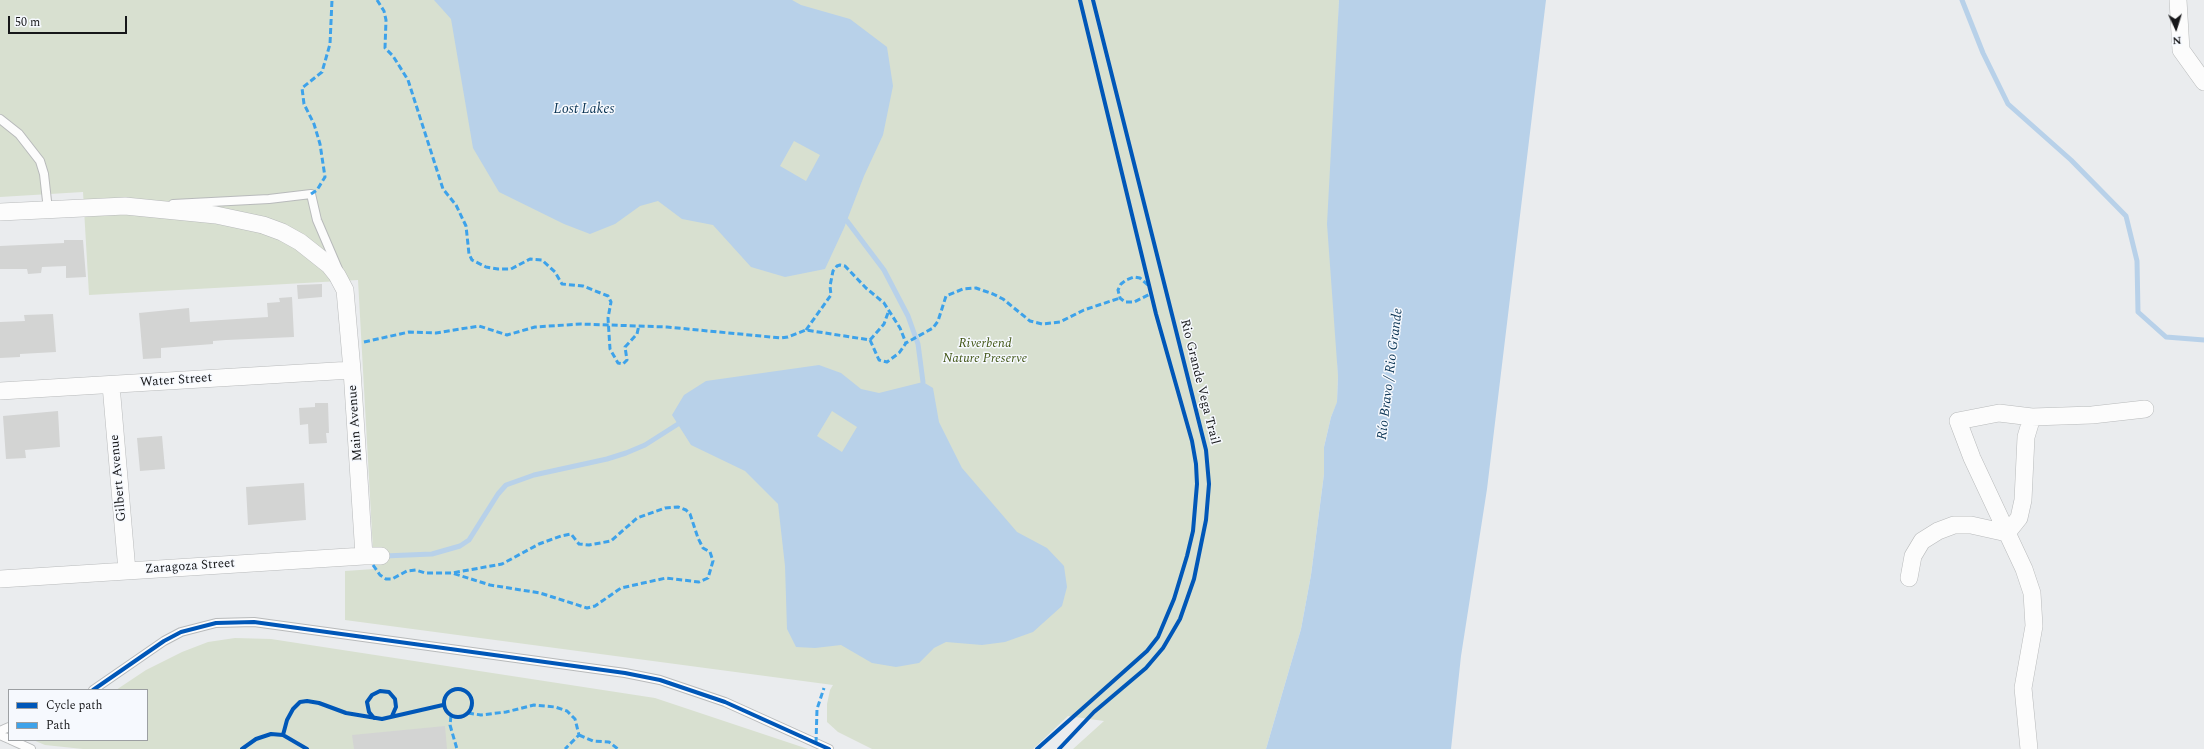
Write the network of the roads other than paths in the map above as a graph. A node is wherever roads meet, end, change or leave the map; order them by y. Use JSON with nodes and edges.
{"nodes":[{"id":1,"x":2178,"y":0,"type":"edge"},
{"id":2,"x":2204,"y":82,"type":"edge"},
{"id":3,"x":0,"y":119,"type":"edge"},
{"id":4,"x":125,"y":206,"type":"junction"},
{"id":5,"x":48,"y":210,"type":"junction"},
{"id":6,"x":0,"y":212,"type":"edge"},
{"id":7,"x":344,"y":290,"type":"junction"},
{"id":8,"x":352,"y":370,"type":"junction"},
{"id":9,"x":111,"y":385,"type":"junction"},
{"id":10,"x":0,"y":391,"type":"edge"},
{"id":11,"x":2145,"y":408,"type":"dead end"},
{"id":12,"x":2032,"y":417,"type":"junction"},
{"id":13,"x":2007,"y":533,"type":"junction"},
{"id":14,"x":364,"y":556,"type":"junction"},
{"id":15,"x":381,"y":556,"type":"dead end"},
{"id":16,"x":127,"y":571,"type":"junction"},
{"id":17,"x":0,"y":578,"type":"edge"},
{"id":18,"x":1909,"y":578,"type":"dead end"},
{"id":19,"x":94,"y":689,"type":"edge"},
{"id":20,"x":12,"y":741,"type":"edge"},
{"id":21,"x":31,"y":749,"type":"edge"},
{"id":22,"x":829,"y":749,"type":"edge"},
{"id":23,"x":2029,"y":749,"type":"edge"}],
"edges":[{"from":1,"to":2,"type":"street"},
{"from":3,"to":5,"type":"lane"},
{"from":4,"to":5,"type":"street"},
{"from":4,"to":7,"type":"street"},
{"from":4,"to":7,"type":"lane"},
{"from":5,"to":6,"type":"street"},
{"from":7,"to":8,"type":"street","name":"Main Avenue"},
{"from":8,"to":9,"type":"street","name":"Water Street"},
{"from":8,"to":14,"type":"street","name":"Main Avenue"},
{"from":9,"to":10,"type":"street","name":"Water Street"},
{"from":9,"to":16,"type":"street","name":"Gilbert Avenue"},
{"from":11,"to":12,"type":"street"},
{"from":12,"to":13,"type":"street"},
{"from":12,"to":13,"type":"street"},
{"from":13,"to":18,"type":"street"},
{"from":13,"to":23,"type":"street"},
{"from":14,"to":15,"type":"street","name":"Zaragoza Street"},
{"from":14,"to":16,"type":"street","name":"Zaragoza Street"},
{"from":16,"to":17,"type":"street","name":"Zaragoza Street"},
{"from":19,"to":22,"type":"lane"},
{"from":20,"to":21,"type":"lane"}]}
